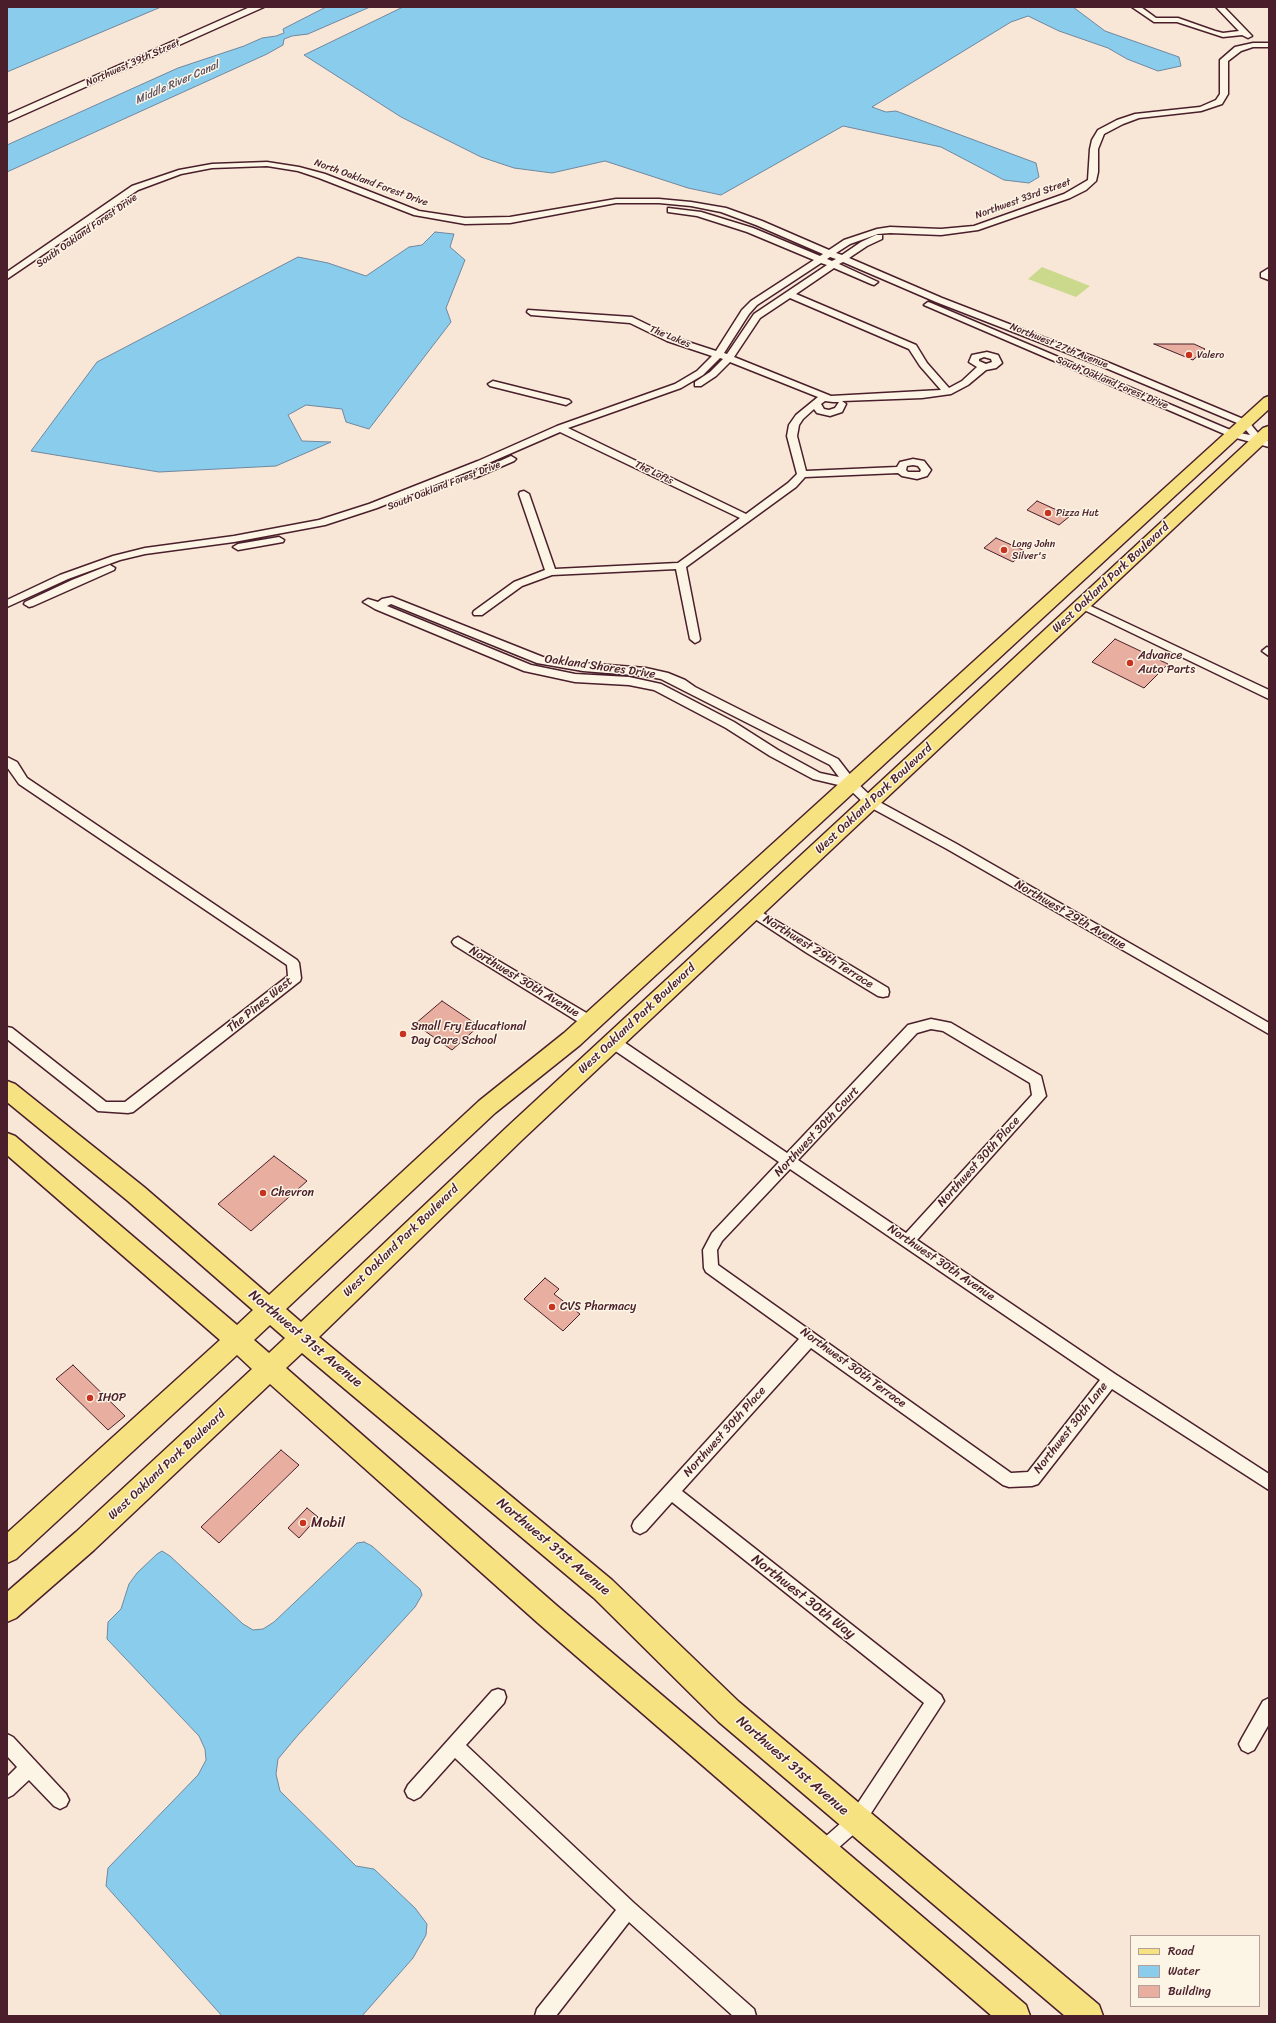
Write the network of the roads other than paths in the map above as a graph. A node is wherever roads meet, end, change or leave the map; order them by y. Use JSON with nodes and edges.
{"nodes":[{"id":1,"x":259,"y":7,"type":"edge"},
{"id":2,"x":1136,"y":7,"type":"edge"},
{"id":3,"x":1220,"y":7,"type":"edge"},
{"id":4,"x":1245,"y":32,"type":"junction"},
{"id":5,"x":1253,"y":45,"type":"junction"},
{"id":6,"x":1269,"y":45,"type":"edge"},
{"id":7,"x":7,"y":119,"type":"edge"},
{"id":8,"x":908,"y":231,"type":"junction"},
{"id":9,"x":829,"y":252,"type":"junction"},
{"id":10,"x":843,"y":259,"type":"junction"},
{"id":11,"x":819,"y":260,"type":"junction"},
{"id":12,"x":833,"y":266,"type":"junction"},
{"id":13,"x":7,"y":276,"type":"edge"},
{"id":14,"x":7,"y":285,"type":"edge"},
{"id":15,"x":788,"y":294,"type":"junction"},
{"id":16,"x":530,"y":312,"type":"dead end"},
{"id":17,"x":719,"y":354,"type":"junction"},
{"id":18,"x":729,"y":358,"type":"junction"},
{"id":19,"x":982,"y":367,"type":"dead end"},
{"id":20,"x":493,"y":384,"type":"dead end"},
{"id":21,"x":804,"y":389,"type":"junction"},
{"id":22,"x":948,"y":392,"type":"junction"},
{"id":23,"x":830,"y":398,"type":"junction"},
{"id":24,"x":855,"y":398,"type":"junction"},
{"id":25,"x":1269,"y":401,"type":"edge"},
{"id":26,"x":566,"y":402,"type":"dead end"},
{"id":27,"x":817,"y":403,"type":"junction"},
{"id":28,"x":841,"y":404,"type":"junction"},
{"id":29,"x":823,"y":412,"type":"junction"},
{"id":30,"x":796,"y":422,"type":"junction"},
{"id":31,"x":1245,"y":423,"type":"junction"},
{"id":32,"x":564,"y":430,"type":"junction"},
{"id":33,"x":1232,"y":434,"type":"junction"},
{"id":34,"x":1266,"y":438,"type":"edge"},
{"id":35,"x":901,"y":470,"type":"dead end"},
{"id":36,"x":802,"y":474,"type":"junction"},
{"id":37,"x":524,"y":494,"type":"dead end"},
{"id":38,"x":747,"y":518,"type":"junction"},
{"id":39,"x":312,"y":528,"type":"junction"},
{"id":40,"x":681,"y":566,"type":"junction"},
{"id":41,"x":551,"y":572,"type":"junction"},
{"id":42,"x":1073,"y":581,"type":"junction"},
{"id":43,"x":1055,"y":598,"type":"junction"},
{"id":44,"x":368,"y":602,"type":"dead end"},
{"id":45,"x":7,"y":604,"type":"edge"},
{"id":46,"x":1082,"y":605,"type":"junction"},
{"id":47,"x":7,"y":612,"type":"edge"},
{"id":48,"x":478,"y":613,"type":"dead end"},
{"id":49,"x":1055,"y":629,"type":"junction"},
{"id":50,"x":695,"y":639,"type":"dead end"},
{"id":51,"x":616,"y":675,"type":"junction"},
{"id":52,"x":659,"y":675,"type":"junction"},
{"id":53,"x":652,"y":685,"type":"junction"},
{"id":54,"x":1269,"y":695,"type":"edge"},
{"id":55,"x":7,"y":761,"type":"edge"},
{"id":56,"x":851,"y":784,"type":"junction"},
{"id":57,"x":870,"y":802,"type":"junction"},
{"id":58,"x":753,"y":912,"type":"junction"},
{"id":59,"x":458,"y":942,"type":"dead end"},
{"id":60,"x":883,"y":992,"type":"dead end"},
{"id":61,"x":612,"y":1003,"type":"junction"},
{"id":62,"x":590,"y":1022,"type":"junction"},
{"id":63,"x":931,"y":1024,"type":"joint"},
{"id":64,"x":1269,"y":1029,"type":"edge"},
{"id":65,"x":7,"y":1032,"type":"edge"},
{"id":66,"x":613,"y":1042,"type":"junction"},
{"id":67,"x":581,"y":1072,"type":"junction"},
{"id":68,"x":7,"y":1090,"type":"edge"},
{"id":69,"x":7,"y":1142,"type":"edge"},
{"id":70,"x":790,"y":1161,"type":"junction"},
{"id":71,"x":908,"y":1240,"type":"junction"},
{"id":72,"x":710,"y":1250,"type":"joint"},
{"id":73,"x":270,"y":1310,"type":"junction"},
{"id":74,"x":301,"y":1337,"type":"junction"},
{"id":75,"x":810,"y":1338,"type":"junction"},
{"id":76,"x":236,"y":1340,"type":"junction"},
{"id":77,"x":269,"y":1369,"type":"junction"},
{"id":78,"x":1110,"y":1379,"type":"junction"},
{"id":79,"x":1009,"y":1480,"type":"joint"},
{"id":80,"x":1269,"y":1483,"type":"edge"},
{"id":81,"x":671,"y":1492,"type":"junction"},
{"id":82,"x":640,"y":1526,"type":"dead end"},
{"id":83,"x":7,"y":1550,"type":"edge"},
{"id":84,"x":7,"y":1609,"type":"edge"},
{"id":85,"x":498,"y":1697,"type":"dead end"},
{"id":86,"x":1269,"y":1708,"type":"edge"},
{"id":87,"x":7,"y":1743,"type":"edge"},
{"id":88,"x":1248,"y":1744,"type":"dead end"},
{"id":89,"x":454,"y":1746,"type":"junction"},
{"id":90,"x":29,"y":1768,"type":"junction"},
{"id":91,"x":7,"y":1789,"type":"edge"},
{"id":92,"x":414,"y":1790,"type":"dead end"},
{"id":93,"x":60,"y":1800,"type":"dead end"},
{"id":94,"x":856,"y":1821,"type":"junction"},
{"id":95,"x":822,"y":1851,"type":"junction"},
{"id":96,"x":628,"y":1909,"type":"junction"},
{"id":97,"x":544,"y":2016,"type":"edge"},
{"id":98,"x":747,"y":2016,"type":"edge"},
{"id":99,"x":1015,"y":2016,"type":"edge"},
{"id":100,"x":1088,"y":2016,"type":"edge"}],
"edges":[{"from":1,"to":7,"type":"street","name":"Northwest 39th Street"},
{"from":2,"to":4,"type":"street"},
{"from":3,"to":4,"type":"street"},
{"from":4,"to":5,"type":"street"},
{"from":5,"to":6,"type":"street"},
{"from":5,"to":8,"type":"street","name":"Northwest 33rd Street"},
{"from":8,"to":9,"type":"street","name":"Northwest 33rd Street"},
{"from":8,"to":10,"type":"street","name":"Northwest 33rd Street"},
{"from":9,"to":10,"type":"street","name":"North Oakland Forest Drive"},
{"from":9,"to":11,"type":"street","name":"South Oakland Forest Drive"},
{"from":9,"to":13,"type":"street","name":"North Oakland Forest Drive"},
{"from":10,"to":12,"type":"street","name":"South Oakland Forest Drive"},
{"from":10,"to":31,"type":"street","name":"Northwest 27th Avenue"},
{"from":11,"to":12,"type":"street","name":"South Oakland Forest Drive"},
{"from":11,"to":14,"type":"street","name":"South Oakland Forest Drive"},
{"from":11,"to":17,"type":"street","name":"South Oakland Forest Drive"},
{"from":12,"to":15,"type":"street","name":"South Oakland Forest Drive"},
{"from":12,"to":33,"type":"street","name":"South Oakland Forest Drive"},
{"from":15,"to":18,"type":"street","name":"South Oakland Forest Drive"},
{"from":15,"to":22,"type":"street"},
{"from":16,"to":17,"type":"street","name":"The Lakes"},
{"from":17,"to":18,"type":"street","name":"The Lakes"},
{"from":17,"to":32,"type":"street","name":"South Oakland Forest Drive"},
{"from":18,"to":21,"type":"street","name":"The Lakes"},
{"from":18,"to":32,"type":"street","name":"South Oakland Forest Drive"},
{"from":19,"to":22,"type":"street","name":"The Lakes"},
{"from":20,"to":26,"type":"street"},
{"from":21,"to":23,"type":"street","name":"The Lakes"},
{"from":21,"to":27,"type":"street","name":"The Lakes"},
{"from":22,"to":24,"type":"street","name":"The Lakes"},
{"from":23,"to":24,"type":"street","name":"The Lakes"},
{"from":23,"to":27,"type":"street"},
{"from":23,"to":28,"type":"street"},
{"from":24,"to":28,"type":"street","name":"The Lakes"},
{"from":25,"to":31,"type":"main road","name":"West Oakland Park Boulevard"},
{"from":27,"to":29,"type":"street","name":"The Lakes"},
{"from":27,"to":30,"type":"street"},
{"from":28,"to":29,"type":"street","name":"The Lakes"},
{"from":29,"to":30,"type":"street"},
{"from":30,"to":36,"type":"street"},
{"from":31,"to":33,"type":"main road","name":"West Oakland Park Boulevard"},
{"from":31,"to":34,"type":"street","name":"Northwest 27th Avenue"},
{"from":32,"to":38,"type":"street","name":"The Lofts"},
{"from":32,"to":39,"type":"street","name":"South Oakland Forest Drive"},
{"from":33,"to":34,"type":"street","name":"South Oakland Forest Drive"},
{"from":33,"to":42,"type":"main road","name":"West Oakland Park Boulevard"},
{"from":34,"to":46,"type":"main road","name":"West Oakland Park Boulevard"},
{"from":35,"to":36,"type":"street"},
{"from":36,"to":38,"type":"street"},
{"from":37,"to":41,"type":"street"},
{"from":38,"to":40,"type":"street"},
{"from":39,"to":45,"type":"street","name":"South Oakland Forest Drive"},
{"from":39,"to":47,"type":"street","name":"South Oakland Forest Drive"},
{"from":40,"to":41,"type":"street"},
{"from":40,"to":50,"type":"street"},
{"from":41,"to":48,"type":"street"},
{"from":42,"to":43,"type":"main road","name":"West Oakland Park Boulevard"},
{"from":42,"to":46,"type":"main road"},
{"from":43,"to":49,"type":"main road"},
{"from":43,"to":56,"type":"main road","name":"West Oakland Park Boulevard"},
{"from":44,"to":51,"type":"street","name":"Oakland Shores Drive"},
{"from":46,"to":49,"type":"main road","name":"West Oakland Park Boulevard"},
{"from":46,"to":54,"type":"street"},
{"from":49,"to":57,"type":"main road","name":"West Oakland Park Boulevard"},
{"from":51,"to":52,"type":"street","name":"Oakland Shores Drive"},
{"from":51,"to":53,"type":"street","name":"Oakland Shores Drive"},
{"from":52,"to":53,"type":"street"},
{"from":52,"to":56,"type":"street","name":"Oakland Shores Drive"},
{"from":53,"to":56,"type":"street","name":"Oakland Shores Drive"},
{"from":55,"to":65,"type":"street","name":"The Pines West"},
{"from":56,"to":57,"type":"street","name":"Oakland Shores Drive"},
{"from":56,"to":61,"type":"main road","name":"West Oakland Park Boulevard"},
{"from":57,"to":58,"type":"main road","name":"West Oakland Park Boulevard"},
{"from":57,"to":64,"type":"street","name":"Northwest 29th Avenue"},
{"from":58,"to":60,"type":"street","name":"Northwest 29th Terrace"},
{"from":58,"to":66,"type":"main road","name":"West Oakland Park Boulevard"},
{"from":59,"to":62,"type":"street","name":"Northwest 30th Avenue"},
{"from":61,"to":62,"type":"main road","name":"West Oakland Park Boulevard"},
{"from":61,"to":66,"type":"main road"},
{"from":62,"to":67,"type":"main road"},
{"from":62,"to":73,"type":"main road","name":"West Oakland Park Boulevard"},
{"from":63,"to":70,"type":"street","name":"Northwest 30th Court"},
{"from":63,"to":71,"type":"street","name":"Northwest 30th Place"},
{"from":66,"to":67,"type":"main road","name":"West Oakland Park Boulevard"},
{"from":66,"to":70,"type":"street","name":"Northwest 30th Avenue"},
{"from":67,"to":74,"type":"main road","name":"West Oakland Park Boulevard"},
{"from":68,"to":73,"type":"main road","name":"Northwest 31st Avenue"},
{"from":69,"to":76,"type":"main road"},
{"from":70,"to":71,"type":"street","name":"Northwest 30th Avenue"},
{"from":70,"to":72,"type":"street","name":"Northwest 30th Court"},
{"from":71,"to":78,"type":"street","name":"Northwest 30th Avenue"},
{"from":72,"to":75,"type":"street","name":"Northwest 30th Terrace"},
{"from":73,"to":74,"type":"main road","name":"Northwest 31st Avenue"},
{"from":73,"to":76,"type":"main road","name":"West Oakland Park Boulevard"},
{"from":74,"to":77,"type":"main road","name":"West Oakland Park Boulevard"},
{"from":74,"to":94,"type":"main road","name":"Northwest 31st Avenue"},
{"from":75,"to":79,"type":"street","name":"Northwest 30th Terrace"},
{"from":75,"to":81,"type":"street","name":"Northwest 30th Place"},
{"from":76,"to":77,"type":"main road"},
{"from":76,"to":83,"type":"main road","name":"West Oakland Park Boulevard"},
{"from":77,"to":84,"type":"main road","name":"West Oakland Park Boulevard"},
{"from":77,"to":95,"type":"main road"},
{"from":78,"to":79,"type":"street","name":"Northwest 30th Lane"},
{"from":78,"to":80,"type":"street","name":"Northwest 30th Avenue"},
{"from":81,"to":82,"type":"street","name":"Northwest 30th Place"},
{"from":81,"to":94,"type":"street","name":"Northwest 30th Way"},
{"from":85,"to":89,"type":"street"},
{"from":86,"to":88,"type":"street"},
{"from":87,"to":90,"type":"street"},
{"from":89,"to":92,"type":"street"},
{"from":89,"to":96,"type":"street"},
{"from":90,"to":91,"type":"street"},
{"from":90,"to":93,"type":"street"},
{"from":94,"to":95,"type":"street"},
{"from":94,"to":100,"type":"main road","name":"Northwest 31st Avenue"},
{"from":95,"to":99,"type":"main road"},
{"from":96,"to":97,"type":"street"},
{"from":96,"to":98,"type":"street"}]}
